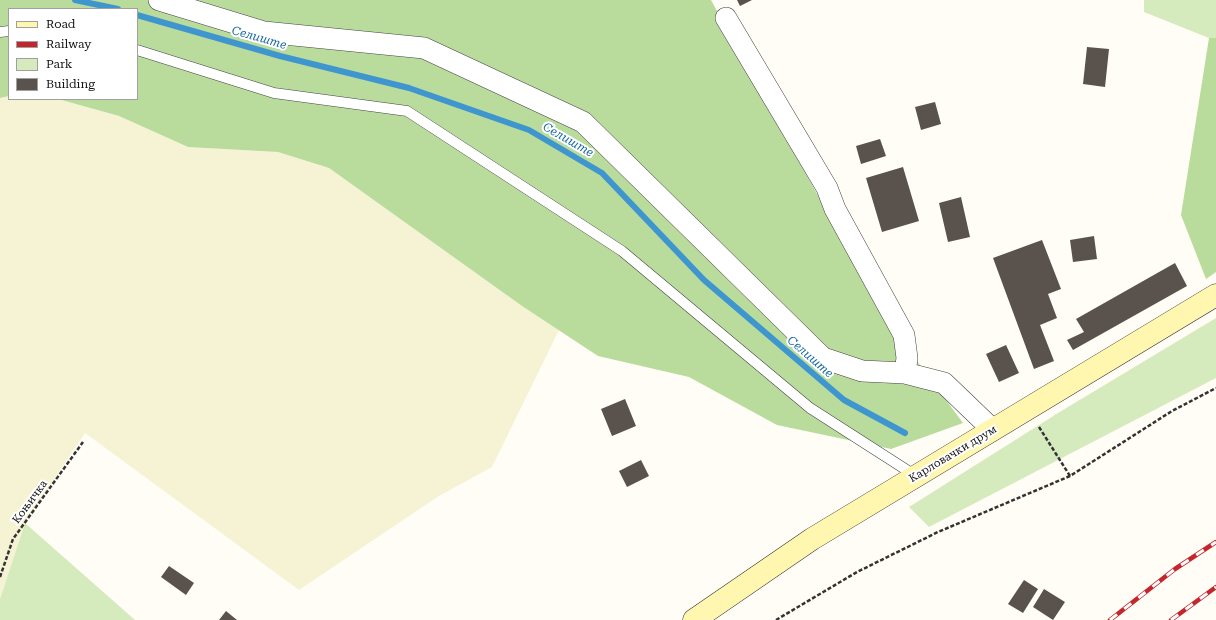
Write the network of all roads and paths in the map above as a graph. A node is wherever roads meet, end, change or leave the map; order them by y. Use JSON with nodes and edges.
{"nodes":[{"id":1,"x":159,"y":0,"type":"edge"},
{"id":2,"x":726,"y":18,"type":"dead end"},
{"id":3,"x":138,"y":50,"type":"edge"},
{"id":4,"x":1216,"y":295,"type":"edge"},
{"id":5,"x":905,"y":373,"type":"junction"},
{"id":6,"x":1216,"y":388,"type":"edge"},
{"id":7,"x":1028,"y":409,"type":"junction"},
{"id":8,"x":993,"y":430,"type":"junction"},
{"id":9,"x":83,"y":442,"type":"dead end"},
{"id":10,"x":916,"y":476,"type":"junction"},
{"id":11,"x":1070,"y":476,"type":"junction"},
{"id":12,"x":0,"y":577,"type":"edge"},
{"id":13,"x":694,"y":620,"type":"edge"},
{"id":14,"x":776,"y":620,"type":"edge"}],
"edges":[{"from":1,"to":5,"type":"street"},
{"from":2,"to":5,"type":"street"},
{"from":3,"to":10,"type":"lane"},
{"from":4,"to":7,"type":"main road","name":"Карловачки друм"},
{"from":5,"to":8,"type":"street"},
{"from":6,"to":11,"type":"path"},
{"from":7,"to":8,"type":"main road","name":"Карловачки друм"},
{"from":7,"to":11,"type":"path"},
{"from":8,"to":10,"type":"main road","name":"Карловачки друм"},
{"from":9,"to":12,"type":"path","name":"Коњичка"},
{"from":10,"to":13,"type":"main road","name":"Карловачки друм"},
{"from":11,"to":14,"type":"path"}]}
